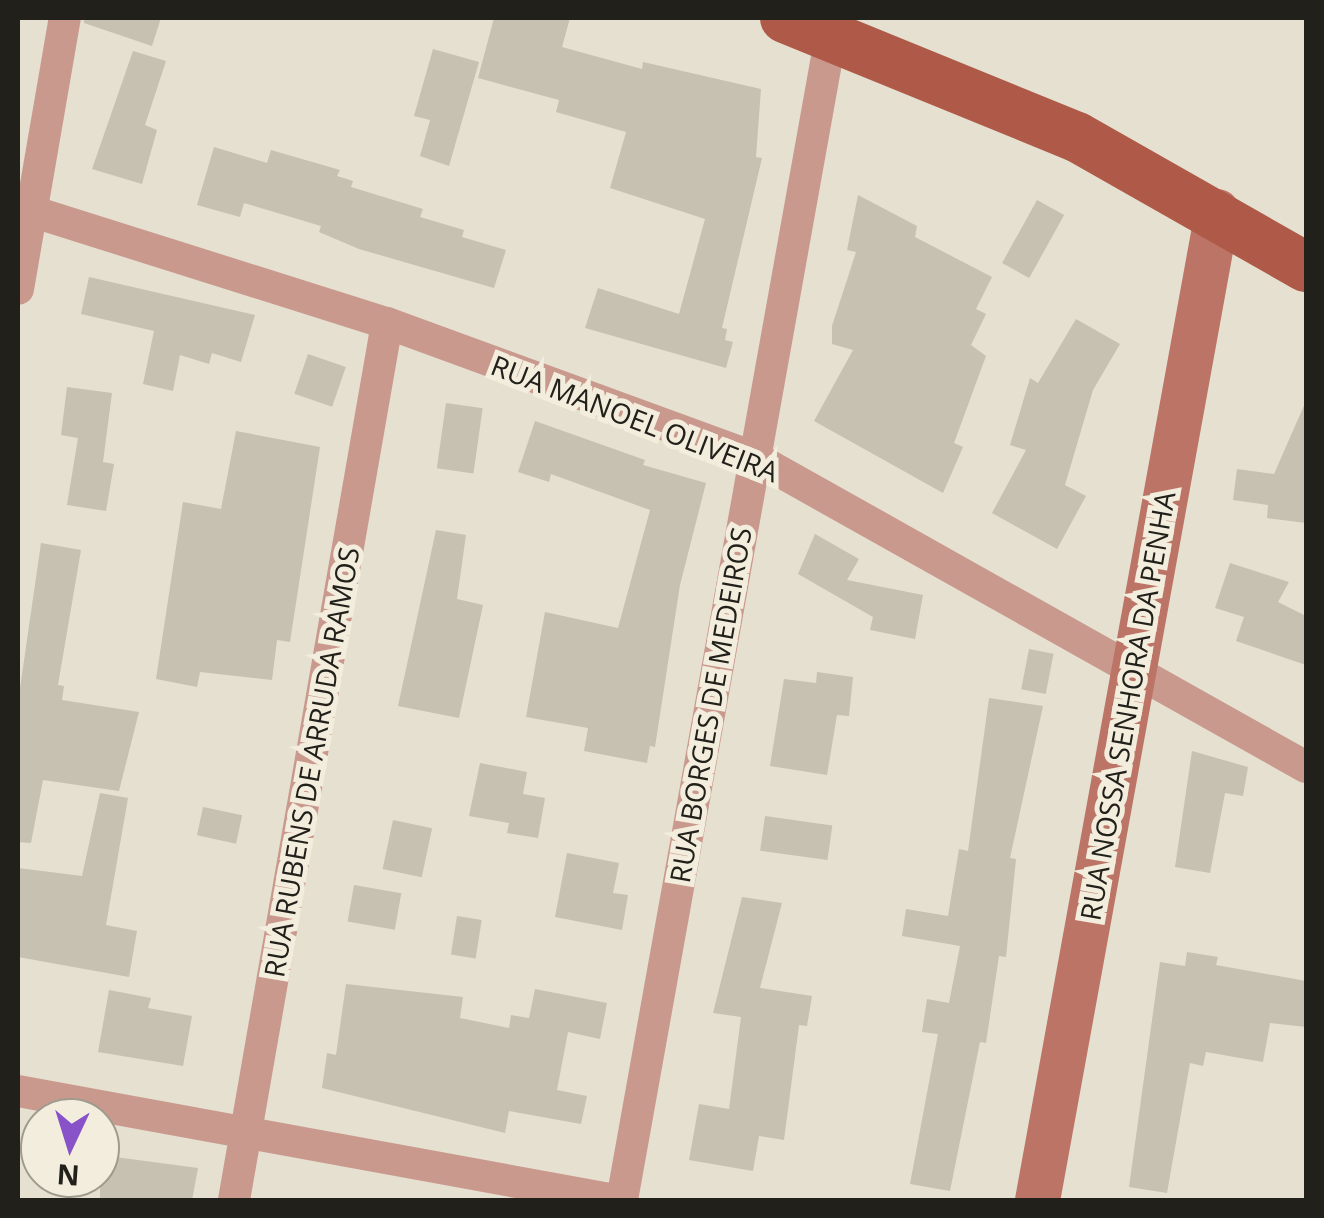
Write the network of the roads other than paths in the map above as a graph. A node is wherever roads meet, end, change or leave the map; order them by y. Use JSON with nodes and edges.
{"nodes":[{"id":1,"x":66,"y":18,"type":"edge"},
{"id":2,"x":816,"y":22,"type":"edge"},
{"id":3,"x":31,"y":211,"type":"junction"},
{"id":4,"x":1216,"y":211,"type":"junction"},
{"id":5,"x":1306,"y":266,"type":"edge"},
{"id":6,"x":18,"y":289,"type":"edge"},
{"id":7,"x":387,"y":323,"type":"junction"},
{"id":8,"x":754,"y":457,"type":"junction"},
{"id":9,"x":1133,"y":674,"type":"junction"},
{"id":10,"x":1306,"y":767,"type":"edge"},
{"id":11,"x":18,"y":1091,"type":"edge"},
{"id":12,"x":246,"y":1133,"type":"junction"},
{"id":13,"x":234,"y":1200,"type":"edge"},
{"id":14,"x":618,"y":1200,"type":"edge"},
{"id":15,"x":1037,"y":1200,"type":"edge"}],
"edges":[{"from":1,"to":3,"type":"street"},
{"from":2,"to":4,"type":"main road"},
{"from":2,"to":8,"type":"street","name":"RUA BORGES DE MEDEIROS"},
{"from":3,"to":6,"type":"street"},
{"from":3,"to":7,"type":"street","name":"RUA MANOEL OLIVEIRA"},
{"from":4,"to":5,"type":"main road"},
{"from":4,"to":9,"type":"street","name":"RUA NOSSA SENHORA DA PENHA"},
{"from":7,"to":8,"type":"street","name":"RUA MANOEL OLIVEIRA"},
{"from":7,"to":12,"type":"street","name":"RUA RUBENS DE ARRUDA RAMOS"},
{"from":8,"to":9,"type":"street","name":"RUA MANOEL OLIVEIRA"},
{"from":8,"to":14,"type":"street","name":"RUA BORGES DE MEDEIROS"},
{"from":9,"to":10,"type":"street","name":"RUA MANOEL OLIVEIRA"},
{"from":9,"to":15,"type":"street","name":"RUA NOSSA SENHORA DA PENHA"},
{"from":11,"to":12,"type":"street"},
{"from":12,"to":13,"type":"street","name":"RUA RUBENS DE ARRUDA RAMOS"},
{"from":12,"to":14,"type":"street"}]}
